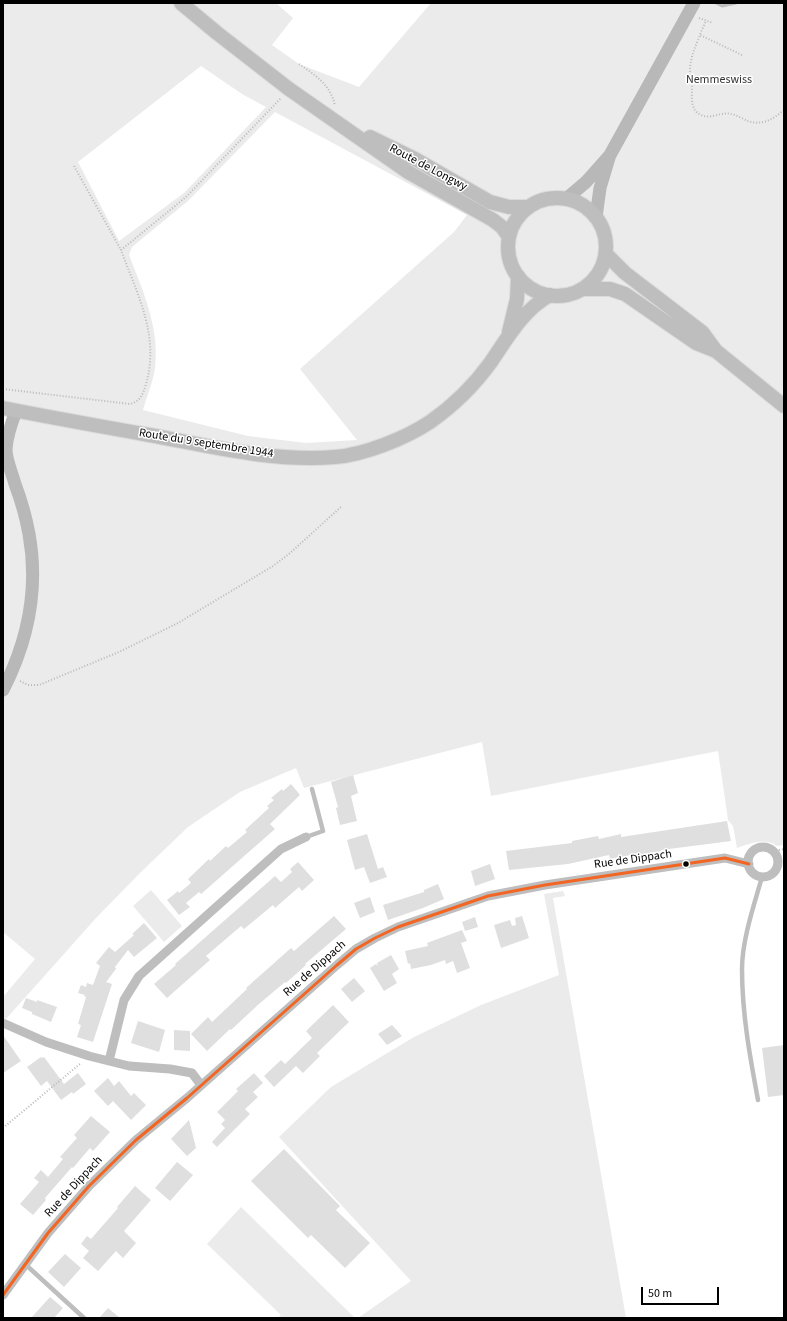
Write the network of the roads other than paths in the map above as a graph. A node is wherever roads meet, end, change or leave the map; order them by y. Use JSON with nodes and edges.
{"nodes":[{"id":1,"x":181,"y":3,"type":"edge"},
{"id":2,"x":691,"y":8,"type":"edge"},
{"id":3,"x":330,"y":118,"type":"junction"},
{"id":4,"x":610,"y":155,"type":"junction"},
{"id":5,"x":566,"y":198,"type":"junction"},
{"id":6,"x":528,"y":207,"type":"junction"},
{"id":7,"x":596,"y":217,"type":"junction"},
{"id":8,"x":509,"y":237,"type":"junction"},
{"id":9,"x":606,"y":254,"type":"junction"},
{"id":10,"x":518,"y":276,"type":"junction"},
{"id":11,"x":583,"y":289,"type":"junction"},
{"id":12,"x":550,"y":295,"type":"junction"},
{"id":13,"x":509,"y":334,"type":"junction"},
{"id":14,"x":716,"y":351,"type":"junction"},
{"id":15,"x":784,"y":406,"type":"edge"},
{"id":16,"x":9,"y":410,"type":"edge"},
{"id":17,"x":3,"y":466,"type":"edge"},
{"id":18,"x":22,"y":503,"type":"junction"},
{"id":19,"x":3,"y":690,"type":"edge"},
{"id":20,"x":312,"y":789,"type":"dead end"},
{"id":21,"x":306,"y":838,"type":"joint"},
{"id":22,"x":749,"y":864,"type":"junction"},
{"id":23,"x":762,"y":877,"type":"junction"},
{"id":24,"x":3,"y":1023,"type":"edge"},
{"id":25,"x":109,"y":1061,"type":"junction"},
{"id":26,"x":201,"y":1085,"type":"junction"},
{"id":27,"x":758,"y":1100,"type":"dead end"},
{"id":28,"x":25,"y":1264,"type":"junction"},
{"id":29,"x":3,"y":1295,"type":"edge"},
{"id":30,"x":84,"y":1318,"type":"edge"}],
"edges":[{"from":1,"to":3,"type":"main road","name":"Route de Longwy"},
{"from":2,"to":4,"type":"street"},
{"from":3,"to":6,"type":"main road","name":"Route de Longwy"},
{"from":3,"to":8,"type":"main road","name":"Route de Longwy"},
{"from":4,"to":5,"type":"street"},
{"from":4,"to":7,"type":"street"},
{"from":5,"to":6,"type":"main road"},
{"from":5,"to":7,"type":"main road"},
{"from":6,"to":8,"type":"main road"},
{"from":7,"to":9,"type":"main road"},
{"from":8,"to":10,"type":"main road"},
{"from":9,"to":11,"type":"main road"},
{"from":9,"to":14,"type":"main road"},
{"from":10,"to":12,"type":"main road"},
{"from":10,"to":13,"type":"main road"},
{"from":11,"to":12,"type":"main road"},
{"from":11,"to":14,"type":"main road"},
{"from":12,"to":13,"type":"main road"},
{"from":13,"to":16,"type":"main road","name":"Route du 9 septembre 1944"},
{"from":14,"to":15,"type":"main road"},
{"from":16,"to":18,"type":"street"},
{"from":17,"to":18,"type":"street"},
{"from":18,"to":19,"type":"street"},
{"from":20,"to":21,"type":"lane"},
{"from":21,"to":25,"type":"street"},
{"from":22,"to":23,"type":"street"},
{"from":22,"to":23,"type":"street"},
{"from":22,"to":26,"type":"street","name":"Rue de Dippach"},
{"from":23,"to":27,"type":"lane"},
{"from":24,"to":25,"type":"street"},
{"from":25,"to":26,"type":"street"},
{"from":26,"to":28,"type":"street","name":"Rue de Dippach"},
{"from":28,"to":29,"type":"street","name":"Rue de Dippach"},
{"from":28,"to":30,"type":"lane"}]}
